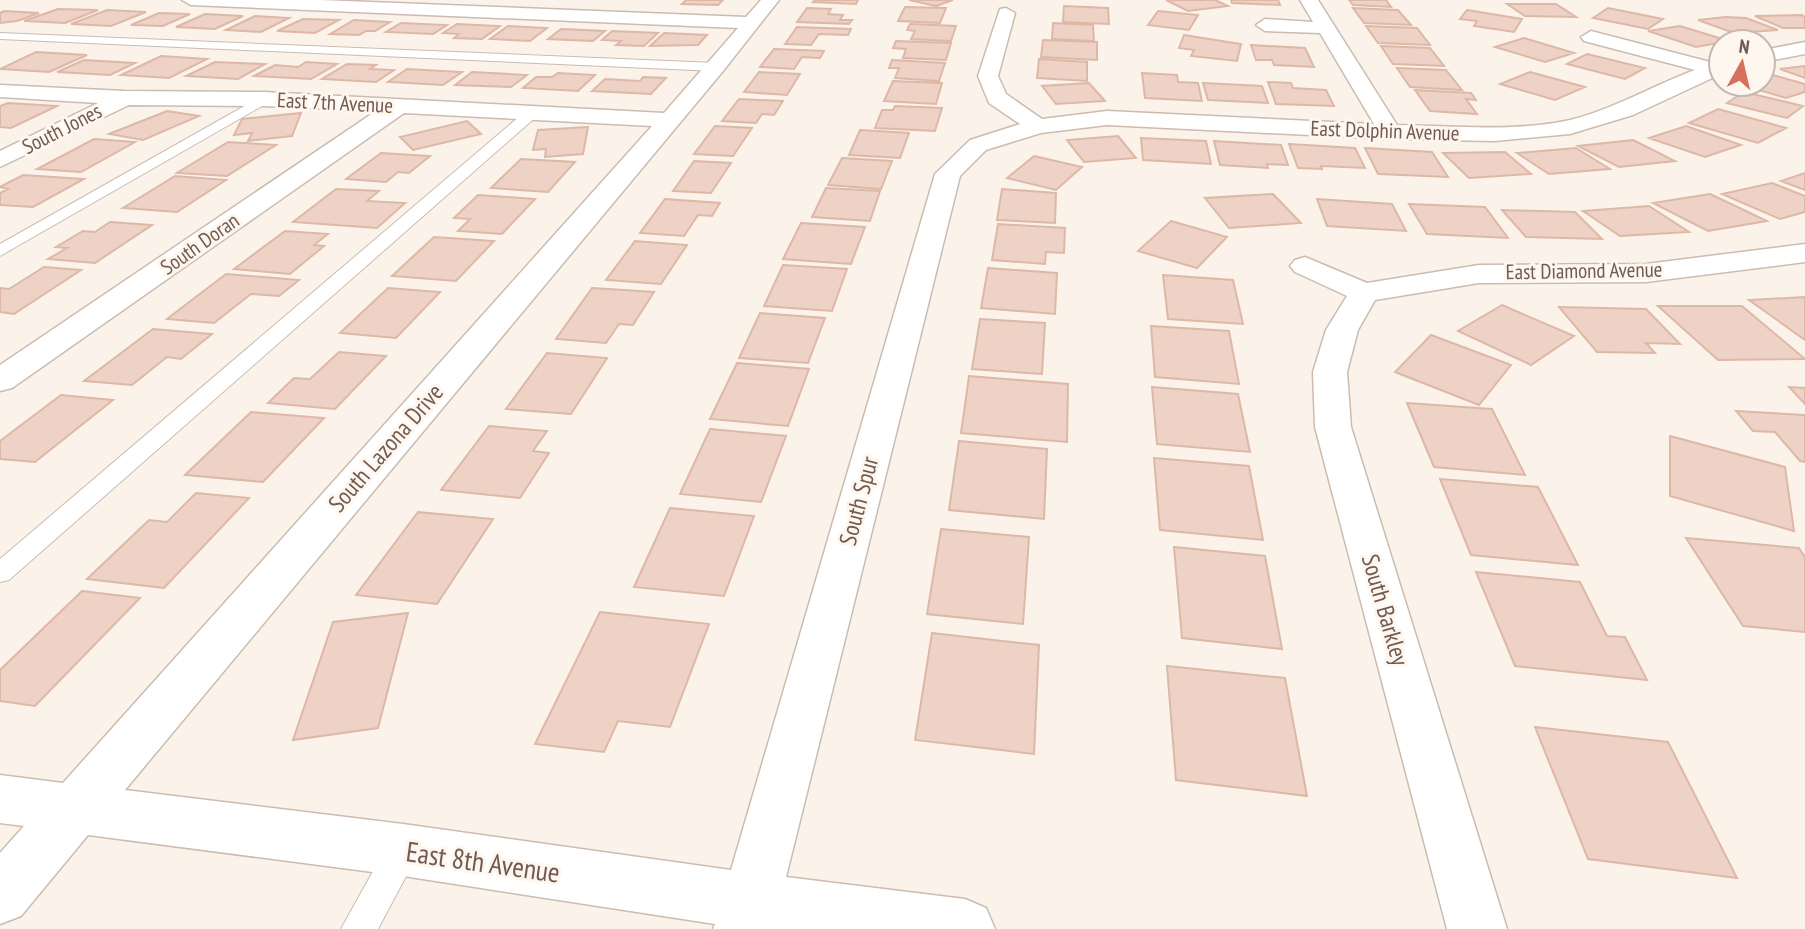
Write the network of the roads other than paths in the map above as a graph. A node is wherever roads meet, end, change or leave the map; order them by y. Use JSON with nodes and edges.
{"nodes":[{"id":1,"x":191,"y":0,"type":"edge"},
{"id":2,"x":1309,"y":0,"type":"edge"},
{"id":3,"x":761,"y":11,"type":"edge"},
{"id":4,"x":1006,"y":13,"type":"dead end"},
{"id":5,"x":1265,"y":25,"type":"dead end"},
{"id":6,"x":1327,"y":28,"type":"junction"},
{"id":7,"x":0,"y":36,"type":"edge"},
{"id":8,"x":1591,"y":37,"type":"dead end"},
{"id":9,"x":1805,"y":48,"type":"edge"},
{"id":10,"x":1777,"y":53,"type":"edge"},
{"id":11,"x":1707,"y":65,"type":"edge"},
{"id":12,"x":716,"y":67,"type":"junction"},
{"id":13,"x":1707,"y":73,"type":"edge"},
{"id":14,"x":0,"y":91,"type":"edge"},
{"id":15,"x":125,"y":98,"type":"junction"},
{"id":16,"x":264,"y":99,"type":"junction"},
{"id":17,"x":399,"y":106,"type":"junction"},
{"id":18,"x":532,"y":113,"type":"junction"},
{"id":19,"x":670,"y":120,"type":"junction"},
{"id":20,"x":1038,"y":126,"type":"junction"},
{"id":21,"x":1390,"y":132,"type":"junction"},
{"id":22,"x":0,"y":160,"type":"edge"},
{"id":23,"x":0,"y":251,"type":"edge"},
{"id":24,"x":1805,"y":253,"type":"edge"},
{"id":25,"x":1305,"y":266,"type":"dead end"},
{"id":26,"x":1364,"y":293,"type":"junction"},
{"id":27,"x":0,"y":381,"type":"edge"},
{"id":28,"x":0,"y":573,"type":"edge"},
{"id":29,"x":0,"y":799,"type":"edge"},
{"id":30,"x":75,"y":808,"type":"junction"},
{"id":31,"x":403,"y":850,"type":"junction"},
{"id":32,"x":0,"y":896,"type":"edge"},
{"id":33,"x":747,"y":915,"type":"edge"},
{"id":34,"x":359,"y":929,"type":"edge"},
{"id":35,"x":965,"y":929,"type":"edge"},
{"id":36,"x":1477,"y":929,"type":"edge"}],
"edges":[{"from":1,"to":3,"type":"street"},
{"from":2,"to":6,"type":"street"},
{"from":3,"to":12,"type":"street","name":"South Lazona Drive"},
{"from":4,"to":20,"type":"street"},
{"from":5,"to":6,"type":"street"},
{"from":6,"to":21,"type":"street"},
{"from":7,"to":12,"type":"lane"},
{"from":8,"to":11,"type":"street"},
{"from":9,"to":10,"type":"street"},
{"from":12,"to":19,"type":"street","name":"South Lazona Drive"},
{"from":13,"to":21,"type":"street","name":"East Dolphin Avenue"},
{"from":14,"to":15,"type":"street","name":"East 7th Avenue"},
{"from":15,"to":16,"type":"street","name":"East 7th Avenue"},
{"from":15,"to":22,"type":"street","name":"South Jones"},
{"from":16,"to":17,"type":"street","name":"East 7th Avenue"},
{"from":16,"to":23,"type":"lane"},
{"from":17,"to":18,"type":"street","name":"East 7th Avenue"},
{"from":17,"to":27,"type":"street","name":"South Doran"},
{"from":18,"to":19,"type":"street","name":"East 7th Avenue"},
{"from":18,"to":28,"type":"lane"},
{"from":19,"to":30,"type":"street","name":"South Lazona Drive"},
{"from":20,"to":21,"type":"street","name":"East Dolphin Avenue"},
{"from":20,"to":33,"type":"street","name":"South Spur"},
{"from":24,"to":26,"type":"street","name":"East Diamond Avenue"},
{"from":25,"to":26,"type":"street"},
{"from":26,"to":36,"type":"street","name":"South Barkley"},
{"from":29,"to":30,"type":"street","name":"East 8th Avenue"},
{"from":30,"to":31,"type":"street","name":"East 8th Avenue"},
{"from":30,"to":32,"type":"street","name":"South Lazona Drive"},
{"from":31,"to":33,"type":"street","name":"East 8th Avenue"},
{"from":31,"to":34,"type":"lane"},
{"from":33,"to":35,"type":"street","name":"East 8th Avenue"}]}
